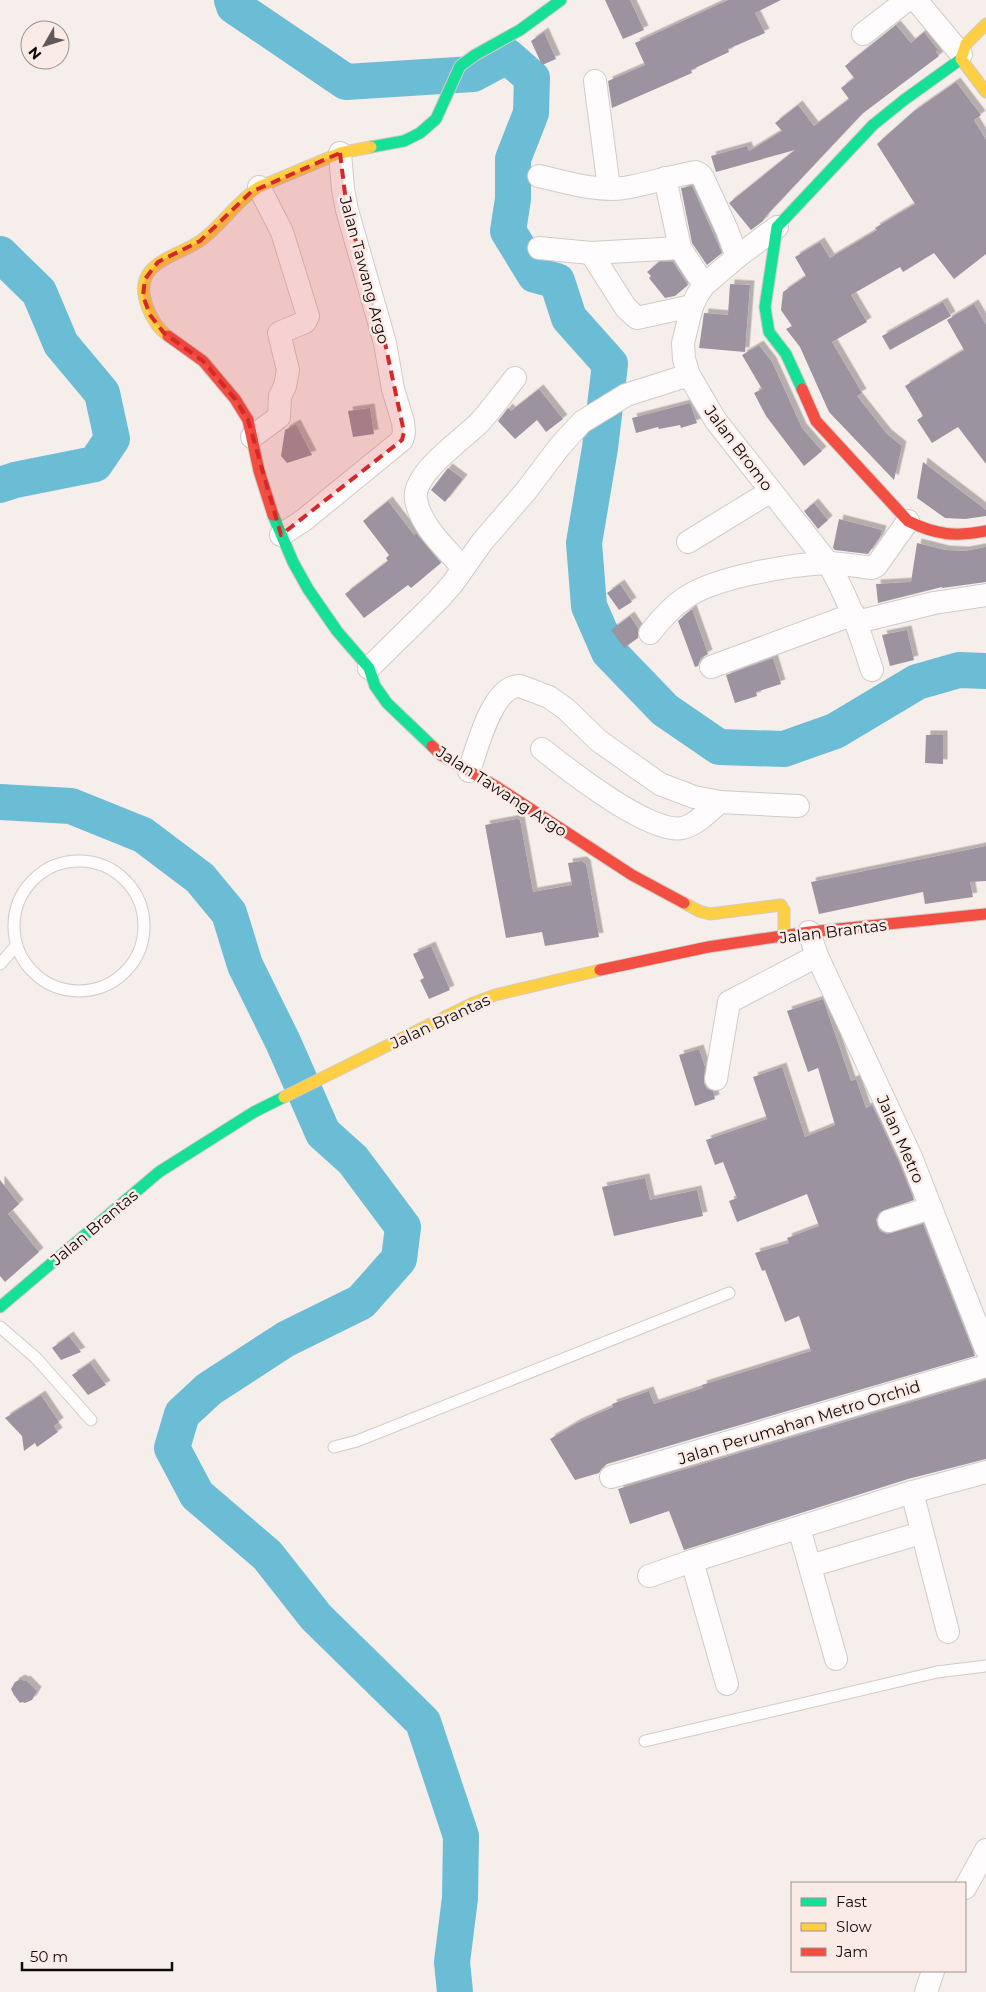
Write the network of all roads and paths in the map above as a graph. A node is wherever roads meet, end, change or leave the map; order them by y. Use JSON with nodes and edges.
{"nodes":[{"id":1,"x":561,"y":0,"type":"edge"},
{"id":2,"x":907,"y":0,"type":"edge"},
{"id":3,"x":916,"y":0,"type":"edge"},
{"id":4,"x":986,"y":24,"type":"edge"},
{"id":5,"x":863,"y":34,"type":"dead end"},
{"id":6,"x":961,"y":57,"type":"junction"},
{"id":7,"x":595,"y":81,"type":"dead end"},
{"id":8,"x":986,"y":92,"type":"edge"},
{"id":9,"x":340,"y":153,"type":"junction"},
{"id":10,"x":539,"y":176,"type":"dead end"},
{"id":11,"x":665,"y":178,"type":"junction"},
{"id":12,"x":259,"y":186,"type":"junction"},
{"id":13,"x":609,"y":188,"type":"junction"},
{"id":14,"x":777,"y":227,"type":"junction"},
{"id":15,"x":540,"y":248,"type":"dead end"},
{"id":16,"x":680,"y":248,"type":"junction"},
{"id":17,"x":592,"y":253,"type":"junction"},
{"id":18,"x":737,"y":257,"type":"junction"},
{"id":19,"x":704,"y":285,"type":"junction"},
{"id":20,"x":692,"y":306,"type":"junction"},
{"id":21,"x":689,"y":375,"type":"junction"},
{"id":22,"x":515,"y":378,"type":"dead end"},
{"id":23,"x":252,"y":437,"type":"junction"},
{"id":24,"x":771,"y":491,"type":"junction"},
{"id":25,"x":908,"y":521,"type":"junction"},
{"id":26,"x":986,"y":531,"type":"edge"},
{"id":27,"x":280,"y":535,"type":"junction"},
{"id":28,"x":688,"y":542,"type":"dead end"},
{"id":29,"x":828,"y":563,"type":"junction"},
{"id":30,"x":463,"y":568,"type":"junction"},
{"id":31,"x":986,"y":596,"type":"edge"},
{"id":32,"x":855,"y":618,"type":"junction"},
{"id":33,"x":650,"y":634,"type":"dead end"},
{"id":34,"x":711,"y":667,"type":"dead end"},
{"id":35,"x":369,"y":668,"type":"junction"},
{"id":36,"x":872,"y":670,"type":"dead end"},
{"id":37,"x":542,"y":749,"type":"dead end"},
{"id":38,"x":469,"y":771,"type":"junction"},
{"id":39,"x":720,"y":802,"type":"junction"},
{"id":40,"x":798,"y":806,"type":"dead end"},
{"id":41,"x":986,"y":914,"type":"edge"},
{"id":42,"x":809,"y":932,"type":"junction"},
{"id":43,"x":784,"y":936,"type":"junction"},
{"id":44,"x":16,"y":946,"type":"junction"},
{"id":45,"x":817,"y":956,"type":"junction"},
{"id":46,"x":0,"y":964,"type":"edge"},
{"id":47,"x":716,"y":1079,"type":"dead end"},
{"id":48,"x":931,"y":1208,"type":"junction"},
{"id":49,"x":889,"y":1221,"type":"dead end"},
{"id":50,"x":729,"y":1293,"type":"dead end"},
{"id":51,"x":0,"y":1308,"type":"edge"},
{"id":52,"x":0,"y":1327,"type":"edge"},
{"id":53,"x":986,"y":1349,"type":"edge"},
{"id":54,"x":986,"y":1366,"type":"edge"},
{"id":55,"x":91,"y":1420,"type":"dead end"},
{"id":56,"x":334,"y":1447,"type":"dead end"},
{"id":57,"x":986,"y":1472,"type":"edge"},
{"id":58,"x":611,"y":1477,"type":"dead end"},
{"id":59,"x":912,"y":1492,"type":"junction"},
{"id":60,"x":799,"y":1528,"type":"junction"},
{"id":61,"x":922,"y":1533,"type":"junction"},
{"id":62,"x":692,"y":1561,"type":"junction"},
{"id":63,"x":810,"y":1566,"type":"junction"},
{"id":64,"x":649,"y":1576,"type":"dead end"},
{"id":65,"x":948,"y":1632,"type":"dead end"},
{"id":66,"x":836,"y":1659,"type":"dead end"},
{"id":67,"x":986,"y":1666,"type":"edge"},
{"id":68,"x":727,"y":1684,"type":"dead end"},
{"id":69,"x":645,"y":1741,"type":"dead end"},
{"id":70,"x":986,"y":1850,"type":"edge"},
{"id":71,"x":966,"y":1886,"type":"edge"}],
"edges":[{"from":1,"to":9,"type":"street"},
{"from":2,"to":5,"type":"street"},
{"from":3,"to":6,"type":"street"},
{"from":4,"to":6,"type":"street"},
{"from":6,"to":8,"type":"street"},
{"from":6,"to":14,"type":"street"},
{"from":7,"to":13,"type":"street"},
{"from":9,"to":12,"type":"street","name":"Jalan Tawang Argo"},
{"from":9,"to":27,"type":"street","name":"Jalan Tawang Argo"},
{"from":10,"to":13,"type":"street"},
{"from":11,"to":13,"type":"street"},
{"from":11,"to":16,"type":"street"},
{"from":11,"to":18,"type":"street"},
{"from":12,"to":23,"type":"street"},
{"from":12,"to":23,"type":"street","name":"Jalan Tawang Argo"},
{"from":14,"to":18,"type":"street","name":"Jalan Bromo"},
{"from":14,"to":25,"type":"street"},
{"from":15,"to":17,"type":"street"},
{"from":16,"to":17,"type":"street"},
{"from":16,"to":19,"type":"street"},
{"from":17,"to":20,"type":"street"},
{"from":18,"to":19,"type":"street","name":"Jalan Bromo"},
{"from":19,"to":20,"type":"street","name":"Jalan Bromo"},
{"from":20,"to":21,"type":"street","name":"Jalan Bromo"},
{"from":21,"to":24,"type":"street","name":"Jalan Bromo"},
{"from":21,"to":30,"type":"street"},
{"from":22,"to":30,"type":"street"},
{"from":23,"to":27,"type":"street","name":"Jalan Tawang Argo"},
{"from":24,"to":28,"type":"street"},
{"from":24,"to":29,"type":"street","name":"Jalan Bromo"},
{"from":25,"to":26,"type":"street"},
{"from":25,"to":29,"type":"street"},
{"from":27,"to":35,"type":"street","name":"Jalan Tawang Argo"},
{"from":29,"to":32,"type":"street","name":"Jalan Bromo"},
{"from":29,"to":33,"type":"street"},
{"from":30,"to":35,"type":"street"},
{"from":31,"to":32,"type":"street"},
{"from":32,"to":34,"type":"street"},
{"from":32,"to":36,"type":"street","name":"Jalan Bromo"},
{"from":35,"to":38,"type":"street","name":"Jalan Tawang Argo"},
{"from":37,"to":39,"type":"street"},
{"from":38,"to":39,"type":"street"},
{"from":38,"to":43,"type":"street","name":"Jalan Tawang Argo"},
{"from":39,"to":40,"type":"street"},
{"from":41,"to":42,"type":"street","name":"Jalan Brantas"},
{"from":42,"to":43,"type":"street","name":"Jalan Brantas"},
{"from":42,"to":45,"type":"street","name":"Jalan Metro"},
{"from":43,"to":51,"type":"street","name":"Jalan Brantas"},
{"from":44,"to":44,"type":"lane"},
{"from":44,"to":46,"type":"lane"},
{"from":45,"to":47,"type":"street"},
{"from":45,"to":48,"type":"street","name":"Jalan Metro"},
{"from":48,"to":49,"type":"street"},
{"from":48,"to":53,"type":"street","name":"Jalan Metro"},
{"from":50,"to":56,"type":"lane"},
{"from":52,"to":55,"type":"lane"},
{"from":54,"to":58,"type":"street","name":"Jalan Perumahan Metro Orchid"},
{"from":57,"to":59,"type":"street"},
{"from":59,"to":60,"type":"street"},
{"from":59,"to":61,"type":"street"},
{"from":60,"to":62,"type":"street"},
{"from":60,"to":63,"type":"street"},
{"from":61,"to":63,"type":"street"},
{"from":61,"to":65,"type":"street"},
{"from":62,"to":64,"type":"street"},
{"from":62,"to":68,"type":"street"},
{"from":63,"to":66,"type":"street"},
{"from":67,"to":69,"type":"lane"},
{"from":70,"to":71,"type":"street"}]}
